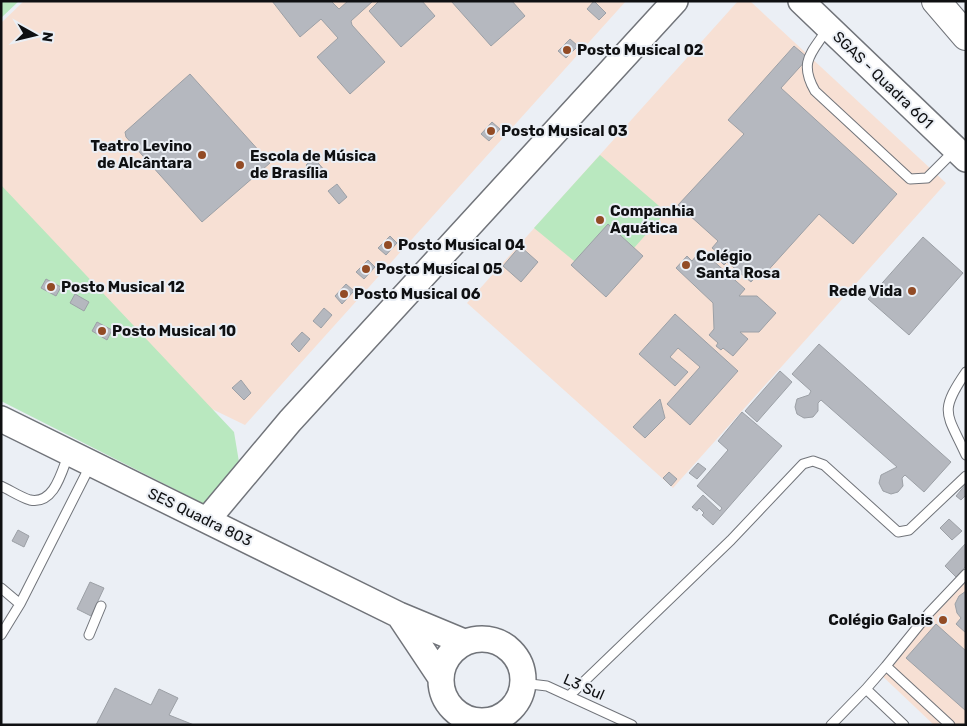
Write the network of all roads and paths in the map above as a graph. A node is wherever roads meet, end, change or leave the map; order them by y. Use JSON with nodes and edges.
{"nodes":[{"id":1,"x":675,"y":1,"type":"edge"},
{"id":2,"x":801,"y":1,"type":"edge"},
{"id":3,"x":948,"y":7,"type":"edge"},
{"id":4,"x":828,"y":28,"type":"junction"},
{"id":5,"x":966,"y":36,"type":"edge"},
{"id":6,"x":962,"y":149,"type":"edge"},
{"id":7,"x":966,"y":372,"type":"edge"},
{"id":8,"x":1,"y":419,"type":"edge"},
{"id":9,"x":966,"y":455,"type":"edge"},
{"id":10,"x":80,"y":458,"type":"junction"},
{"id":11,"x":966,"y":476,"type":"edge"},
{"id":12,"x":1,"y":486,"type":"edge"},
{"id":13,"x":207,"y":520,"type":"junction"},
{"id":14,"x":966,"y":574,"type":"edge"},
{"id":15,"x":1,"y":588,"type":"edge"},
{"id":16,"x":20,"y":604,"type":"junction"},
{"id":17,"x":101,"y":606,"type":"dead end"},
{"id":18,"x":398,"y":615,"type":"junction"},
{"id":19,"x":1,"y":635,"type":"edge"},
{"id":20,"x":89,"y":635,"type":"dead end"},
{"id":21,"x":464,"y":642,"type":"junction"},
{"id":22,"x":886,"y":666,"type":"junction"},
{"id":23,"x":441,"y":678,"type":"junction"},
{"id":24,"x":522,"y":683,"type":"junction"},
{"id":25,"x":866,"y":689,"type":"junction"},
{"id":26,"x":570,"y":695,"type":"junction"},
{"id":27,"x":501,"y":720,"type":"edge"},
{"id":28,"x":632,"y":725,"type":"edge"},
{"id":29,"x":831,"y":725,"type":"edge"},
{"id":30,"x":904,"y":725,"type":"edge"},
{"id":31,"x":950,"y":725,"type":"edge"}],
"edges":[{"from":1,"to":13,"type":"street"},
{"from":2,"to":4,"type":"street","name":"SGAS - Quadra 601"},
{"from":3,"to":5,"type":"main road"},
{"from":4,"to":6,"type":"street","name":"SGAS - Quadra 601"},
{"from":4,"to":6,"type":"lane"},
{"from":7,"to":9,"type":"lane"},
{"from":8,"to":10,"type":"street","name":"SES Quadra 803"},
{"from":10,"to":12,"type":"lane"},
{"from":10,"to":13,"type":"street","name":"SES Quadra 803"},
{"from":10,"to":16,"type":"lane"},
{"from":11,"to":26,"type":"lane"},
{"from":13,"to":18,"type":"street","name":"SES Quadra 803"},
{"from":14,"to":22,"type":"lane"},
{"from":15,"to":16,"type":"lane"},
{"from":16,"to":19,"type":"lane"},
{"from":17,"to":20,"type":"lane"},
{"from":18,"to":21,"type":"street","name":"SES Quadra 803"},
{"from":18,"to":23,"type":"street","name":"SES Quadra 803"},
{"from":21,"to":23,"type":"street"},
{"from":21,"to":24,"type":"street"},
{"from":22,"to":25,"type":"lane"},
{"from":22,"to":31,"type":"lane"},
{"from":23,"to":27,"type":"street"},
{"from":24,"to":26,"type":"lane","name":"L3 Sul"},
{"from":24,"to":27,"type":"street"},
{"from":25,"to":29,"type":"lane"},
{"from":25,"to":30,"type":"lane"},
{"from":26,"to":28,"type":"lane","name":"L3 Sul"}]}
